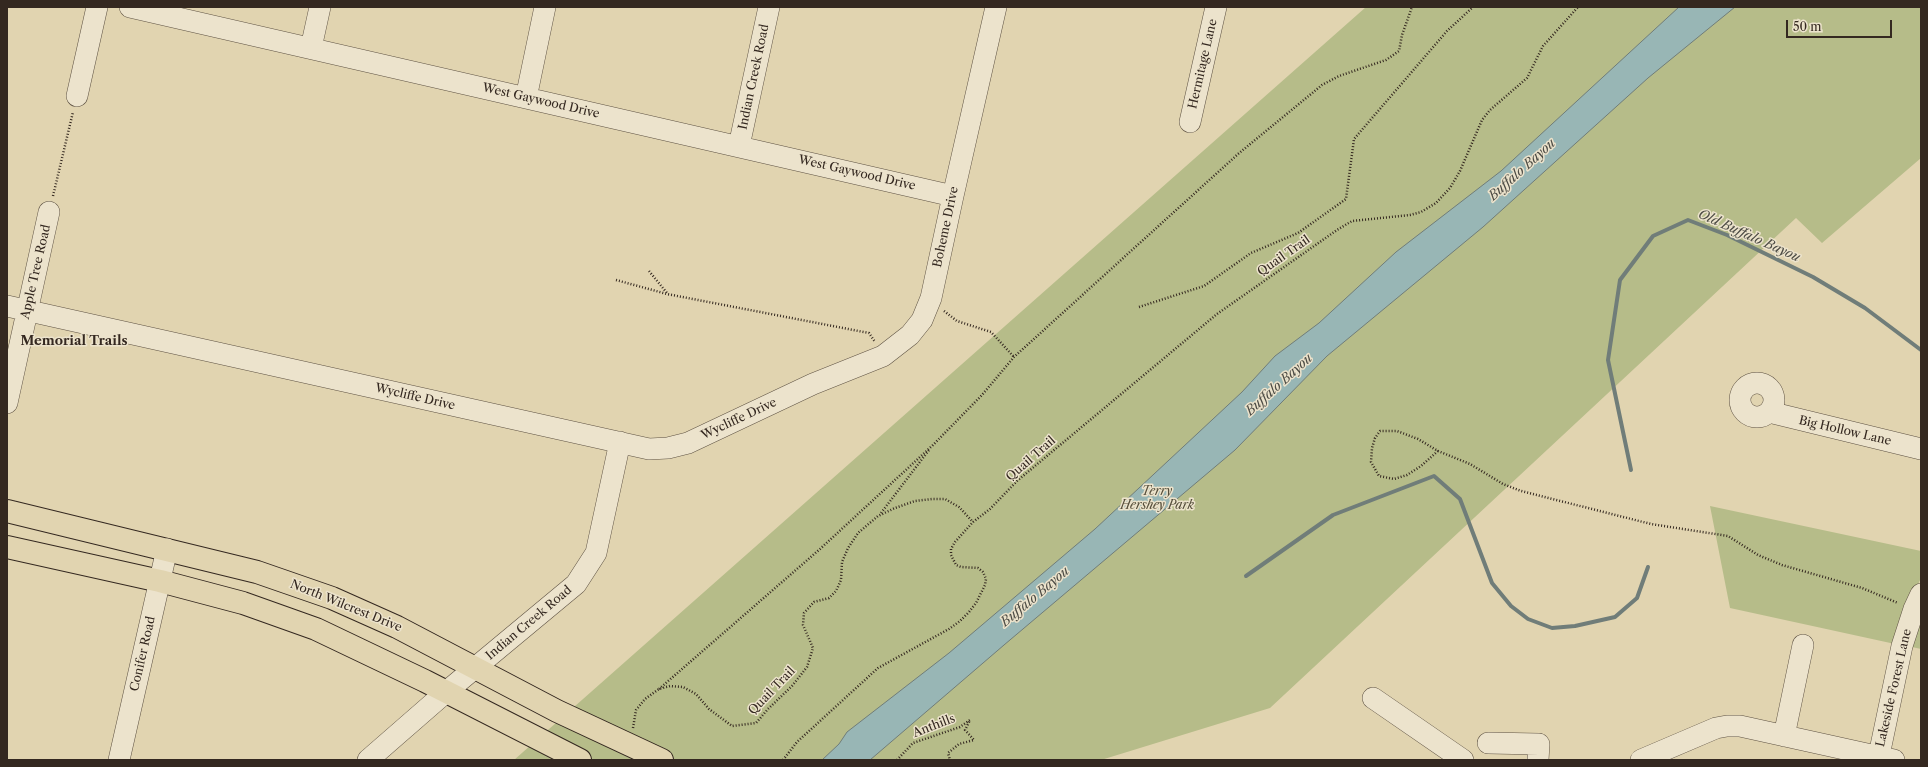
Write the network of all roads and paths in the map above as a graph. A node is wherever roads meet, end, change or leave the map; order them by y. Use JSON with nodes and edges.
{"nodes":[{"id":1,"x":97,"y":7,"type":"edge"},
{"id":2,"x":130,"y":7,"type":"edge"},
{"id":3,"x":320,"y":7,"type":"edge"},
{"id":4,"x":545,"y":7,"type":"edge"},
{"id":5,"x":769,"y":7,"type":"edge"},
{"id":6,"x":996,"y":7,"type":"edge"},
{"id":7,"x":1216,"y":7,"type":"edge"},
{"id":8,"x":1412,"y":7,"type":"edge"},
{"id":9,"x":1473,"y":7,"type":"edge"},
{"id":10,"x":1578,"y":7,"type":"edge"},
{"id":11,"x":311,"y":48,"type":"junction"},
{"id":12,"x":77,"y":96,"type":"joint"},
{"id":13,"x":526,"y":98,"type":"junction"},
{"id":14,"x":1190,"y":122,"type":"dead end"},
{"id":15,"x":739,"y":146,"type":"junction"},
{"id":16,"x":953,"y":196,"type":"junction"},
{"id":17,"x":49,"y":212,"type":"joint"},
{"id":18,"x":649,"y":271,"type":"dead end"},
{"id":19,"x":616,"y":280,"type":"dead end"},
{"id":20,"x":667,"y":294,"type":"junction"},
{"id":21,"x":931,"y":298,"type":"junction"},
{"id":22,"x":7,"y":306,"type":"edge"},
{"id":23,"x":1139,"y":307,"type":"dead end"},
{"id":24,"x":27,"y":310,"type":"junction"},
{"id":25,"x":882,"y":356,"type":"junction"},
{"id":26,"x":1014,"y":357,"type":"junction"},
{"id":27,"x":813,"y":384,"type":"joint"},
{"id":28,"x":7,"y":403,"type":"edge"},
{"id":29,"x":1769,"y":412,"type":"dead end"},
{"id":30,"x":620,"y":442,"type":"junction"},
{"id":31,"x":933,"y":445,"type":"junction"},
{"id":32,"x":1921,"y":449,"type":"edge"},
{"id":33,"x":1438,"y":451,"type":"junction"},
{"id":34,"x":7,"y":511,"type":"edge"},
{"id":35,"x":880,"y":515,"type":"junction"},
{"id":36,"x":973,"y":522,"type":"junction"},
{"id":37,"x":7,"y":547,"type":"edge"},
{"id":38,"x":167,"y":548,"type":"junction"},
{"id":39,"x":160,"y":581,"type":"junction"},
{"id":40,"x":1917,"y":601,"type":"edge"},
{"id":41,"x":1803,"y":645,"type":"dead end"},
{"id":42,"x":476,"y":668,"type":"junction"},
{"id":43,"x":659,"y":689,"type":"junction"},
{"id":44,"x":446,"y":692,"type":"junction"},
{"id":45,"x":1373,"y":698,"type":"dead end"},
{"id":46,"x":1784,"y":736,"type":"junction"},
{"id":47,"x":1488,"y":743,"type":"dead end"},
{"id":48,"x":632,"y":747,"type":"junction"},
{"id":49,"x":1883,"y":759,"type":"edge"},
{"id":50,"x":119,"y":760,"type":"edge"},
{"id":51,"x":368,"y":760,"type":"edge"},
{"id":52,"x":580,"y":760,"type":"edge"},
{"id":53,"x":662,"y":760,"type":"edge"},
{"id":54,"x":783,"y":760,"type":"edge"},
{"id":55,"x":897,"y":760,"type":"edge"},
{"id":56,"x":950,"y":760,"type":"edge"},
{"id":57,"x":1463,"y":760,"type":"edge"},
{"id":58,"x":1538,"y":760,"type":"edge"},
{"id":59,"x":1642,"y":760,"type":"edge"}],
"edges":[{"from":1,"to":12,"type":"street"},
{"from":2,"to":11,"type":"street","name":"West Gaywood Drive"},
{"from":3,"to":11,"type":"street"},
{"from":4,"to":13,"type":"street"},
{"from":5,"to":15,"type":"street","name":"Indian Creek Road"},
{"from":6,"to":16,"type":"street","name":"Boheme Drive"},
{"from":7,"to":14,"type":"street","name":"Hermitage Lane"},
{"from":8,"to":26,"type":"path"},
{"from":9,"to":23,"type":"path"},
{"from":10,"to":36,"type":"path","name":"Quail Trail"},
{"from":11,"to":13,"type":"street","name":"West Gaywood Drive"},
{"from":12,"to":17,"type":"path"},
{"from":13,"to":15,"type":"street","name":"West Gaywood Drive"},
{"from":15,"to":16,"type":"street","name":"West Gaywood Drive"},
{"from":16,"to":21,"type":"street","name":"Boheme Drive"},
{"from":17,"to":24,"type":"street","name":"Apple Tree Road"},
{"from":18,"to":20,"type":"path"},
{"from":19,"to":20,"type":"path"},
{"from":20,"to":25,"type":"path"},
{"from":21,"to":25,"type":"street","name":"Boheme Drive"},
{"from":21,"to":26,"type":"path"},
{"from":22,"to":24,"type":"street","name":"Wycliffe Drive"},
{"from":24,"to":28,"type":"street","name":"Apple Tree Road"},
{"from":24,"to":30,"type":"street","name":"Wycliffe Drive"},
{"from":25,"to":27,"type":"street","name":"Boheme Drive"},
{"from":26,"to":31,"type":"path"},
{"from":27,"to":30,"type":"street","name":"Wycliffe Drive"},
{"from":29,"to":32,"type":"street","name":"Big Hollow Lane"},
{"from":30,"to":42,"type":"street","name":"Indian Creek Road"},
{"from":31,"to":35,"type":"path"},
{"from":31,"to":43,"type":"path"},
{"from":33,"to":33,"type":"path"},
{"from":33,"to":40,"type":"path"},
{"from":34,"to":38,"type":"main road","name":"North Wilcrest Drive"},
{"from":35,"to":36,"type":"path","name":"Quail Trail"},
{"from":35,"to":43,"type":"path","name":"Quail Trail"},
{"from":36,"to":54,"type":"path","name":"Quail Trail"},
{"from":37,"to":39,"type":"main road"},
{"from":38,"to":39,"type":"street","name":"Conifer Road"},
{"from":38,"to":42,"type":"main road","name":"North Wilcrest Drive"},
{"from":39,"to":44,"type":"main road"},
{"from":39,"to":50,"type":"street","name":"Conifer Road"},
{"from":40,"to":49,"type":"street","name":"Lakeside Forest Lane"},
{"from":41,"to":46,"type":"street"},
{"from":42,"to":44,"type":"street","name":"Indian Creek Road"},
{"from":42,"to":48,"type":"main road","name":"North Wilcrest Drive"},
{"from":43,"to":48,"type":"path"},
{"from":44,"to":51,"type":"street","name":"Indian Creek Road"},
{"from":44,"to":52,"type":"main road"},
{"from":45,"to":57,"type":"street"},
{"from":46,"to":49,"type":"street"},
{"from":46,"to":59,"type":"street"},
{"from":47,"to":58,"type":"street"},
{"from":48,"to":53,"type":"main road","name":"North Wilcrest Drive"},
{"from":55,"to":56,"type":"path","name":"Anthills"}]}
